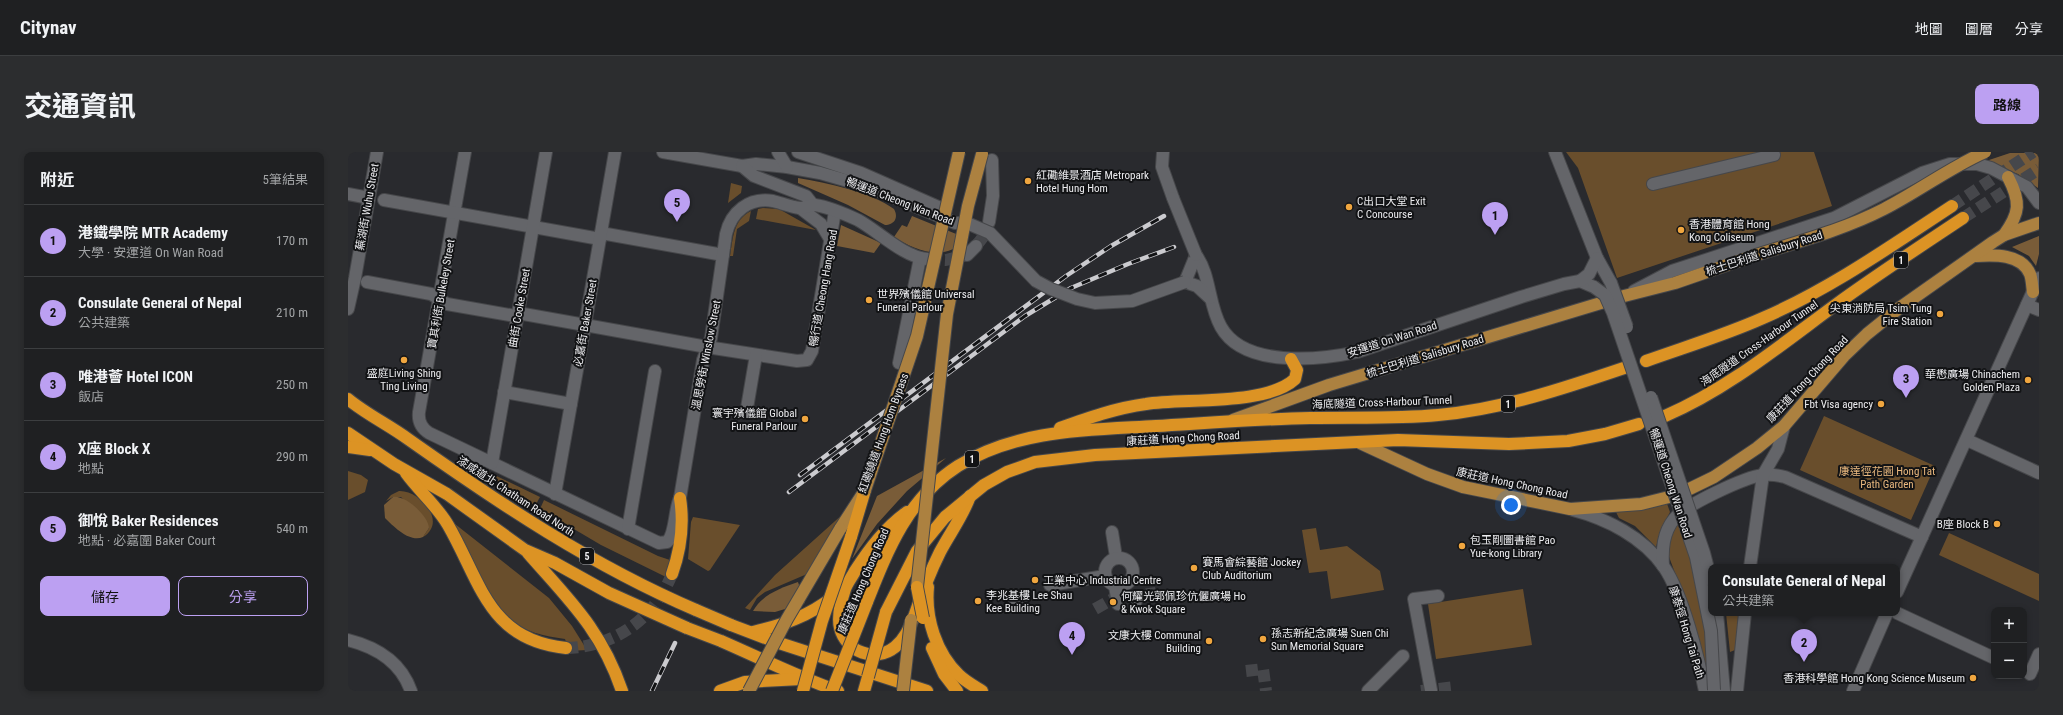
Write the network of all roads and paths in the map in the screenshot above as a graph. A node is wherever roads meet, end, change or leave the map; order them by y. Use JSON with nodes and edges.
{"nodes":[{"id":1,"x":377,"y":152,"type":"edge"},
{"id":2,"x":465,"y":152,"type":"edge"},
{"id":3,"x":546,"y":152,"type":"edge"},
{"id":4,"x":615,"y":152,"type":"edge"},
{"id":5,"x":664,"y":152,"type":"edge"},
{"id":6,"x":778,"y":152,"type":"edge"},
{"id":7,"x":798,"y":152,"type":"edge"},
{"id":8,"x":959,"y":152,"type":"edge"},
{"id":9,"x":982,"y":152,"type":"edge"},
{"id":10,"x":1163,"y":152,"type":"edge"},
{"id":11,"x":1555,"y":152,"type":"edge"},
{"id":12,"x":1773,"y":152,"type":"edge"},
{"id":13,"x":1985,"y":152,"type":"edge"},
{"id":14,"x":992,"y":160,"type":"dead end"},
{"id":15,"x":742,"y":166,"type":"junction"},
{"id":16,"x":787,"y":167,"type":"junction"},
{"id":17,"x":2008,"y":177,"type":"junction"},
{"id":18,"x":1653,"y":184,"type":"dead end"},
{"id":19,"x":348,"y":194,"type":"edge"},
{"id":20,"x":900,"y":194,"type":"junction"},
{"id":21,"x":369,"y":198,"type":"junction"},
{"id":22,"x":384,"y":200,"type":"dead end"},
{"id":23,"x":2039,"y":203,"type":"edge"},
{"id":24,"x":813,"y":205,"type":"junction"},
{"id":25,"x":1952,"y":206,"type":"tunnel mouth"},
{"id":26,"x":800,"y":208,"type":"junction"},
{"id":27,"x":835,"y":211,"type":"junction"},
{"id":28,"x":454,"y":213,"type":"junction"},
{"id":29,"x":1963,"y":218,"type":"tunnel mouth"},
{"id":30,"x":988,"y":222,"type":"tunnel mouth"},
{"id":31,"x":2039,"y":223,"type":"edge"},
{"id":32,"x":533,"y":227,"type":"junction"},
{"id":33,"x":2004,"y":235,"type":"junction"},
{"id":34,"x":600,"y":236,"type":"junction"},
{"id":35,"x":830,"y":239,"type":"junction"},
{"id":36,"x":976,"y":246,"type":"tunnel mouth"},
{"id":37,"x":723,"y":255,"type":"junction"},
{"id":38,"x":967,"y":255,"type":"tunnel mouth"},
{"id":39,"x":1196,"y":255,"type":"junction"},
{"id":40,"x":1974,"y":256,"type":"junction"},
{"id":41,"x":1597,"y":258,"type":"junction"},
{"id":42,"x":2039,"y":278,"type":"edge"},
{"id":43,"x":1580,"y":281,"type":"junction"},
{"id":44,"x":367,"y":282,"type":"dead end"},
{"id":45,"x":1185,"y":282,"type":"junction"},
{"id":46,"x":2033,"y":292,"type":"junction"},
{"id":47,"x":1624,"y":296,"type":"junction"},
{"id":48,"x":1210,"y":298,"type":"junction"},
{"id":49,"x":440,"y":300,"type":"junction"},
{"id":50,"x":2027,"y":305,"type":"junction"},
{"id":51,"x":348,"y":309,"type":"edge"},
{"id":52,"x":2039,"y":310,"type":"edge"},
{"id":53,"x":514,"y":314,"type":"junction"},
{"id":54,"x":585,"y":325,"type":"junction"},
{"id":55,"x":708,"y":347,"type":"junction"},
{"id":56,"x":756,"y":355,"type":"junction"},
{"id":57,"x":1291,"y":359,"type":"junction"},
{"id":58,"x":1646,"y":361,"type":"dead end"},
{"id":59,"x":899,"y":363,"type":"dead end"},
{"id":60,"x":1627,"y":367,"type":"dead end"},
{"id":61,"x":655,"y":371,"type":"dead end"},
{"id":62,"x":504,"y":392,"type":"junction"},
{"id":63,"x":349,"y":399,"type":"edge"},
{"id":64,"x":571,"y":404,"type":"junction"},
{"id":65,"x":747,"y":408,"type":"dead end"},
{"id":66,"x":1665,"y":416,"type":"dead end"},
{"id":67,"x":1228,"y":422,"type":"junction"},
{"id":68,"x":1639,"y":424,"type":"dead end"},
{"id":69,"x":1784,"y":426,"type":"junction"},
{"id":70,"x":349,"y":433,"type":"edge"},
{"id":71,"x":429,"y":433,"type":"joint"},
{"id":72,"x":1043,"y":434,"type":"junction"},
{"id":73,"x":1967,"y":440,"type":"junction"},
{"id":74,"x":1360,"y":443,"type":"junction"},
{"id":75,"x":348,"y":447,"type":"edge"},
{"id":76,"x":372,"y":450,"type":"junction"},
{"id":77,"x":492,"y":463,"type":"junction"},
{"id":78,"x":403,"y":470,"type":"junction"},
{"id":79,"x":2039,"y":474,"type":"edge"},
{"id":80,"x":1763,"y":475,"type":"junction"},
{"id":81,"x":865,"y":490,"type":"junction"},
{"id":82,"x":555,"y":494,"type":"junction"},
{"id":83,"x":970,"y":495,"type":"junction"},
{"id":84,"x":680,"y":498,"type":"junction"},
{"id":85,"x":914,"y":506,"type":"junction"},
{"id":86,"x":1570,"y":509,"type":"junction"},
{"id":87,"x":628,"y":529,"type":"junction"},
{"id":88,"x":1112,"y":532,"type":"dead end"},
{"id":89,"x":1922,"y":537,"type":"junction"},
{"id":90,"x":655,"y":542,"type":"joint"},
{"id":91,"x":525,"y":550,"type":"junction"},
{"id":92,"x":1116,"y":557,"type":"junction"},
{"id":93,"x":1750,"y":564,"type":"edge"},
{"id":94,"x":1663,"y":566,"type":"junction"},
{"id":95,"x":1708,"y":568,"type":"edge"},
{"id":96,"x":930,"y":572,"type":"junction"},
{"id":97,"x":672,"y":574,"type":"tunnel mouth"},
{"id":98,"x":1105,"y":576,"type":"junction"},
{"id":99,"x":1050,"y":585,"type":"dead end"},
{"id":100,"x":1900,"y":585,"type":"edge"},
{"id":101,"x":1115,"y":586,"type":"junction"},
{"id":102,"x":845,"y":587,"type":"junction"},
{"id":103,"x":916,"y":587,"type":"junction"},
{"id":104,"x":1438,"y":596,"type":"dead end"},
{"id":105,"x":1118,"y":604,"type":"dead end"},
{"id":106,"x":1900,"y":614,"type":"edge"},
{"id":107,"x":1717,"y":616,"type":"edge"},
{"id":108,"x":1745,"y":616,"type":"edge"},
{"id":109,"x":1886,"y":616,"type":"edge"},
{"id":110,"x":753,"y":632,"type":"junction"},
{"id":111,"x":348,"y":640,"type":"edge"},
{"id":112,"x":566,"y":648,"type":"tunnel mouth"},
{"id":113,"x":2039,"y":654,"type":"edge"},
{"id":114,"x":1403,"y":656,"type":"dead end"},
{"id":115,"x":1991,"y":657,"type":"edge"},
{"id":116,"x":2031,"y":675,"type":"edge"},
{"id":117,"x":804,"y":685,"type":"edge"},
{"id":118,"x":1430,"y":690,"type":"dead end"},
{"id":119,"x":411,"y":691,"type":"edge"},
{"id":120,"x":622,"y":691,"type":"edge"},
{"id":121,"x":720,"y":691,"type":"edge"},
{"id":122,"x":749,"y":691,"type":"edge"},
{"id":123,"x":832,"y":691,"type":"edge"},
{"id":124,"x":838,"y":691,"type":"edge"},
{"id":125,"x":865,"y":691,"type":"edge"},
{"id":126,"x":902,"y":691,"type":"edge"},
{"id":127,"x":927,"y":691,"type":"edge"},
{"id":128,"x":956,"y":691,"type":"edge"},
{"id":129,"x":982,"y":691,"type":"edge"},
{"id":130,"x":1368,"y":691,"type":"edge"},
{"id":131,"x":1714,"y":691,"type":"edge"},
{"id":132,"x":1737,"y":691,"type":"edge"},
{"id":133,"x":1853,"y":691,"type":"edge"}],
"edges":[{"from":1,"to":21,"type":"street","name":"蕪湖街 Wuhu Street"},
{"from":2,"to":28,"type":"street","name":"寶其利街 Bulkeley Street"},
{"from":3,"to":32,"type":"street","name":"曲街 Cooke Street"},
{"from":4,"to":34,"type":"street","name":"必嘉街 Baker Street"},
{"from":5,"to":15,"type":"street"},
{"from":6,"to":16,"type":"street"},
{"from":7,"to":20,"type":"street","name":"暢運道 Cheong Wan Road"},
{"from":8,"to":81,"type":"main road","name":"紅磡繞道 Hung Hom Bypass","bridge":true},
{"from":9,"to":103,"type":"main road","bridge":true},
{"from":10,"to":39,"type":"street","bridge":true},
{"from":11,"to":41,"type":"street","name":"暢運道 Cheong Wan Road"},
{"from":12,"to":18,"type":"street"},
{"from":13,"to":47,"type":"main road","name":"梳士巴利道 Salisbury Road","bridge":true},
{"from":14,"to":30,"type":"street"},
{"from":15,"to":16,"type":"street","name":"暢運道 Cheong Wan Road"},
{"from":15,"to":24,"type":"street"},
{"from":16,"to":20,"type":"street","name":"暢運道 Cheong Wan Road"},
{"from":17,"to":23,"type":"street","name":"梳士巴利道 Salisbury Road"},
{"from":17,"to":33,"type":"main road"},
{"from":17,"to":47,"type":"street","name":"梳士巴利道 Salisbury Road"},
{"from":19,"to":21,"type":"street"},
{"from":20,"to":45,"type":"street","name":"暢運道 Cheong Wan Road","bridge":true},
{"from":21,"to":51,"type":"street","name":"蕪湖街 Wuhu Street"},
{"from":22,"to":28,"type":"street"},
{"from":24,"to":26,"type":"street","name":"溫思勞街 Winslow Street"},
{"from":24,"to":27,"type":"street"},
{"from":25,"to":58,"type":"highway","name":"海底隧道 Cross-Harbour Tunnel","number":"1"},
{"from":26,"to":35,"type":"street"},
{"from":26,"to":37,"type":"street","name":"溫思勞街 Winslow Street"},
{"from":27,"to":35,"type":"street","name":"暢行道 Cheong Hang Road"},
{"from":27,"to":59,"type":"street"},
{"from":28,"to":32,"type":"street"},
{"from":28,"to":49,"type":"street","name":"寶其利街 Bulkeley Street"},
{"from":29,"to":66,"type":"highway","name":"海底隧道 Cross-Harbour Tunnel","number":"1"},
{"from":31,"to":33,"type":"main road","name":"康莊道 Hong Chong Road"},
{"from":32,"to":34,"type":"street"},
{"from":32,"to":53,"type":"street","name":"曲街 Cooke Street"},
{"from":33,"to":40,"type":"main road","name":"康莊道 Hong Chong Road"},
{"from":34,"to":37,"type":"street"},
{"from":34,"to":54,"type":"street","name":"必嘉街 Baker Street"},
{"from":35,"to":56,"type":"street","name":"暢行道 Cheong Hang Road"},
{"from":36,"to":38,"type":"street"},
{"from":37,"to":55,"type":"street","name":"溫思勞街 Winslow Street"},
{"from":39,"to":45,"type":"street"},
{"from":39,"to":48,"type":"street","name":"安運道 On Wan Road"},
{"from":40,"to":46,"type":"main road"},
{"from":40,"to":69,"type":"main road","name":"康莊道 Hong Chong Road"},
{"from":41,"to":43,"type":"street"},
{"from":41,"to":95,"type":"street","name":"暢運道 Cheong Wan Road","bridge":true},
{"from":42,"to":46,"type":"street"},
{"from":43,"to":57,"type":"street","name":"安運道 On Wan Road"},
{"from":43,"to":131,"type":"street","name":"暢運道 Cheong Wan Road","bridge":true},
{"from":44,"to":49,"type":"street","name":"暢行道 Cheong Hang Road"},
{"from":45,"to":48,"type":"street"},
{"from":46,"to":50,"type":"street"},
{"from":47,"to":67,"type":"main road","name":"梳士巴利道 Salisbury Road"},
{"from":48,"to":57,"type":"street","name":"安運道 On Wan Road"},
{"from":49,"to":53,"type":"street","name":"暢行道 Cheong Hang Road"},
{"from":49,"to":71,"type":"street","name":"寶其利街 Bulkeley Street"},
{"from":50,"to":52,"type":"street"},
{"from":50,"to":73,"type":"street"},
{"from":53,"to":54,"type":"street","name":"暢行道 Cheong Hang Road"},
{"from":53,"to":62,"type":"street","name":"曲街 Cooke Street"},
{"from":54,"to":55,"type":"street","name":"暢行道 Cheong Hang Road"},
{"from":54,"to":64,"type":"street","name":"必嘉街 Baker Street"},
{"from":55,"to":56,"type":"street","name":"暢行道 Cheong Hang Road"},
{"from":55,"to":84,"type":"street","name":"溫思勞街 Winslow Street"},
{"from":56,"to":65,"type":"street"},
{"from":57,"to":72,"type":"highway"},
{"from":60,"to":67,"type":"highway","name":"海底隧道 Cross-Harbour Tunnel","number":"1"},
{"from":61,"to":87,"type":"street"},
{"from":62,"to":64,"type":"street"},
{"from":62,"to":77,"type":"street","name":"曲街 Cooke Street"},
{"from":63,"to":110,"type":"highway","name":"漆咸道北 Chatham Road North","number":"5","bridge":true},
{"from":64,"to":82,"type":"street","name":"必嘉街 Baker Street"},
{"from":67,"to":72,"type":"highway","name":"康莊道 Hong Chong Road","number":"1"},
{"from":68,"to":74,"type":"highway"},
{"from":69,"to":80,"type":"street"},
{"from":69,"to":86,"type":"main road","name":"康莊道 Hong Chong Road"},
{"from":70,"to":76,"type":"highway","number":"5"},
{"from":71,"to":77,"type":"street","name":"漆咸道北 Chatham Road North"},
{"from":72,"to":85,"type":"highway","name":"康莊道 Hong Chong Road","number":"1"},
{"from":73,"to":79,"type":"street"},
{"from":73,"to":89,"type":"street"},
{"from":74,"to":83,"type":"highway","name":"康莊道 Hong Chong Road"},
{"from":74,"to":86,"type":"main road","name":"康莊道 Hong Chong Road"},
{"from":75,"to":76,"type":"highway"},
{"from":76,"to":78,"type":"highway","number":"5"},
{"from":77,"to":82,"type":"street","name":"漆咸道北 Chatham Road North"},
{"from":78,"to":91,"type":"highway","number":"5"},
{"from":78,"to":112,"type":"highway"},
{"from":80,"to":89,"type":"street"},
{"from":80,"to":93,"type":"street"},
{"from":80,"to":94,"type":"street"},
{"from":81,"to":117,"type":"highway","bridge":true},
{"from":81,"to":122,"type":"main road","name":"紅磡繞道 Hung Hom Bypass","bridge":true},
{"from":82,"to":87,"type":"street","name":"漆咸道北 Chatham Road North"},
{"from":83,"to":96,"type":"highway"},
{"from":83,"to":125,"type":"highway","name":"康莊道 Hong Chong Road","bridge":true},
{"from":84,"to":90,"type":"street","name":"溫思勞街 Winslow Street"},
{"from":84,"to":97,"type":"highway"},
{"from":85,"to":102,"type":"highway"},
{"from":85,"to":123,"type":"highway","name":"康莊道 Hong Chong Road","number":"1","bridge":true},
{"from":86,"to":94,"type":"street","name":"康泰徑 Hong Tai Path"},
{"from":87,"to":90,"type":"street","name":"漆咸道北 Chatham Road North"},
{"from":88,"to":92,"type":"street"},
{"from":89,"to":100,"type":"street"},
{"from":91,"to":117,"type":"highway","number":"5","bridge":true},
{"from":91,"to":120,"type":"highway"},
{"from":92,"to":98,"type":"street"},
{"from":92,"to":101,"type":"street"},
{"from":94,"to":131,"type":"street","name":"康泰徑 Hong Tai Path"},
{"from":96,"to":102,"type":"highway"},
{"from":96,"to":129,"type":"highway"},
{"from":98,"to":99,"type":"street"},
{"from":98,"to":101,"type":"street"},
{"from":101,"to":105,"type":"street"},
{"from":102,"to":110,"type":"highway"},
{"from":103,"to":126,"type":"main road","bridge":true},
{"from":103,"to":128,"type":"highway","bridge":true},
{"from":104,"to":118,"type":"street"},
{"from":106,"to":115,"type":"street"},
{"from":107,"to":131,"type":"street"},
{"from":108,"to":132,"type":"street"},
{"from":109,"to":133,"type":"street"},
{"from":110,"to":127,"type":"highway","name":"漆咸道北 Chatham Road North","number":"5"},
{"from":111,"to":119,"type":"street"},
{"from":113,"to":116,"type":"street"},
{"from":114,"to":130,"type":"street"},
{"from":117,"to":121,"type":"highway"},
{"from":117,"to":124,"type":"highway","number":"5"}]}
